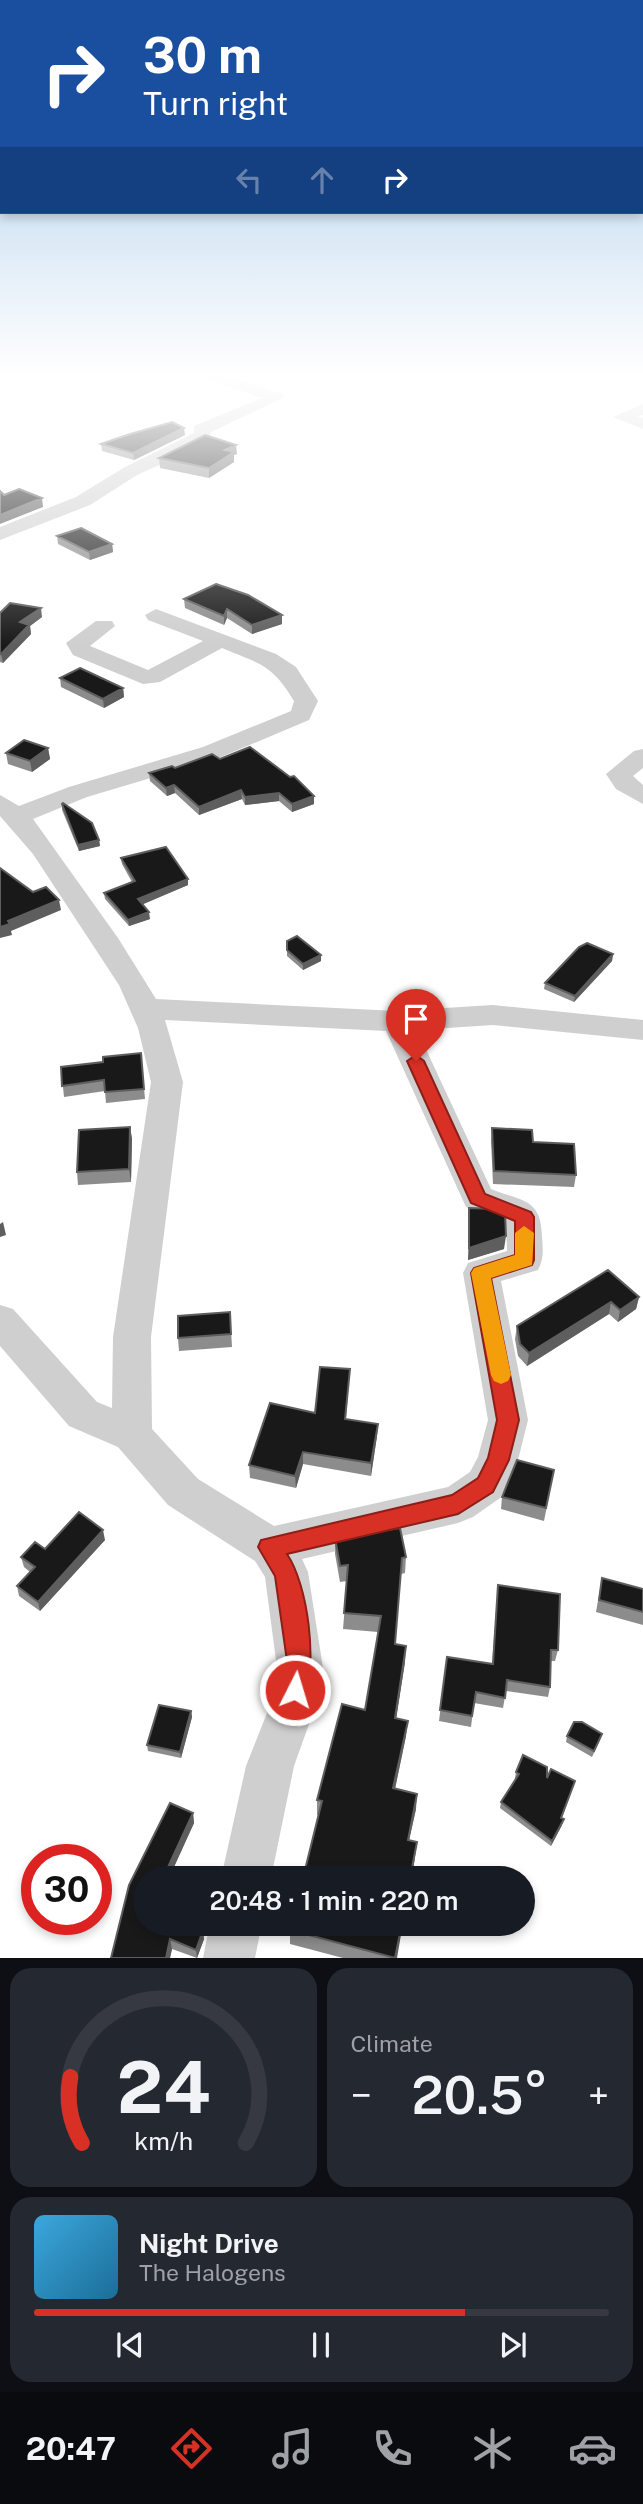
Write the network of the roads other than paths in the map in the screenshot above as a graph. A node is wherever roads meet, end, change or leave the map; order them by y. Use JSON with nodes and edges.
{"nodes":[{"id":1,"x":148,"y":463,"type":"edge"},
{"id":2,"x":0,"y":534,"type":"edge"},
{"id":3,"x":156,"y":615,"type":"dead end"},
{"id":4,"x":104,"y":626,"type":"dead end"},
{"id":5,"x":219,"y":641,"type":"junction"},
{"id":6,"x":643,"y":756,"type":"edge"},
{"id":7,"x":643,"y":796,"type":"edge"},
{"id":8,"x":9,"y":810,"type":"edge"},
{"id":9,"x":147,"y":1009,"type":"junction"},
{"id":10,"x":397,"y":1021,"type":"junction"},
{"id":11,"x":643,"y":1030,"type":"edge"},
{"id":12,"x":0,"y":1320,"type":"edge"},
{"id":13,"x":132,"y":1435,"type":"junction"},
{"id":14,"x":270,"y":1547,"type":"junction"},
{"id":15,"x":249,"y":1866,"type":"edge"},
{"id":16,"x":233,"y":1936,"type":"edge"},
{"id":17,"x":229,"y":1958,"type":"edge"}],
"edges":[{"from":1,"to":2,"type":"street"},
{"from":3,"to":5,"type":"street"},
{"from":4,"to":5,"type":"street"},
{"from":5,"to":8,"type":"street"},
{"from":6,"to":7,"type":"street"},
{"from":8,"to":9,"type":"street"},
{"from":9,"to":10,"type":"street"},
{"from":9,"to":13,"type":"street"},
{"from":10,"to":11,"type":"street"},
{"from":10,"to":14,"type":"street"},
{"from":12,"to":13,"type":"street"},
{"from":13,"to":14,"type":"street"},
{"from":14,"to":15,"type":"street"},
{"from":16,"to":17,"type":"street"}]}
